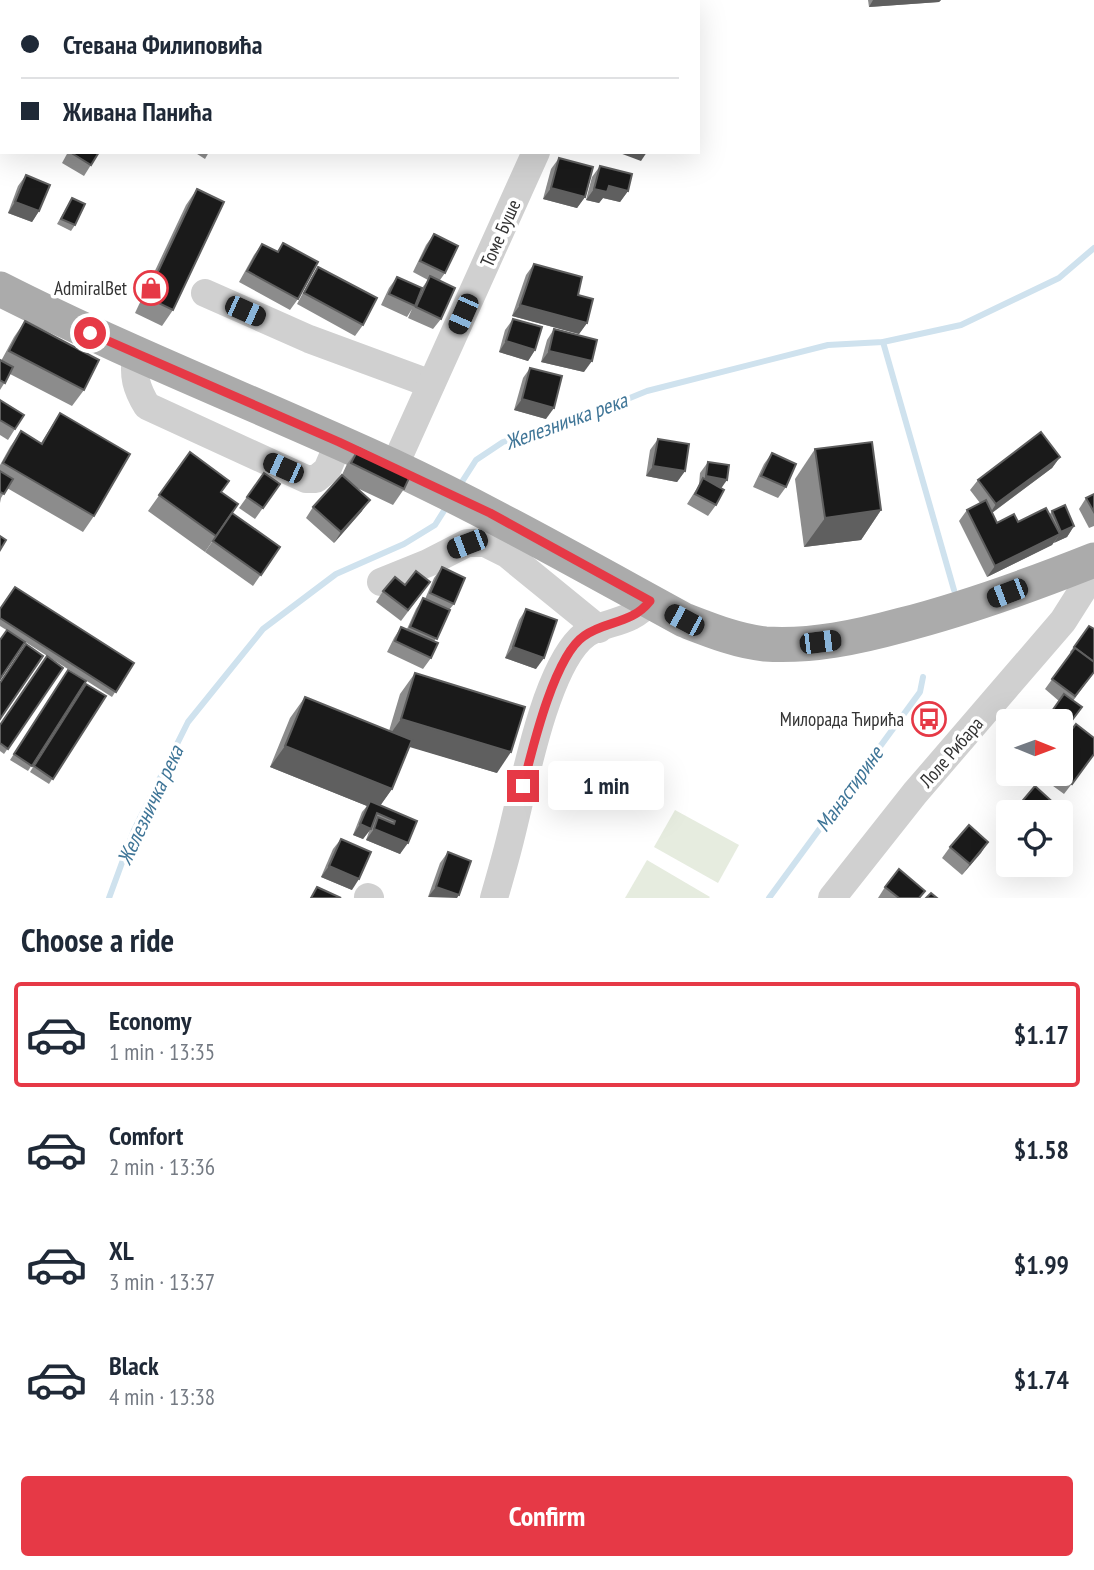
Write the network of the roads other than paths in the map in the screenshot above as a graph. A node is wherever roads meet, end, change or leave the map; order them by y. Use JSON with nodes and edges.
{"nodes":[{"id":1,"x":535,"y":154,"type":"edge"},
{"id":2,"x":0,"y":289,"type":"edge"},
{"id":3,"x":205,"y":293,"type":"dead end"},
{"id":4,"x":136,"y":355,"type":"junction"},
{"id":5,"x":431,"y":384,"type":"junction"},
{"id":6,"x":339,"y":442,"type":"junction"},
{"id":7,"x":408,"y":474,"type":"junction"},
{"id":8,"x":1094,"y":560,"type":"edge"},
{"id":9,"x":1094,"y":572,"type":"edge"},
{"id":10,"x":381,"y":582,"type":"dead end"},
{"id":11,"x":650,"y":601,"type":"junction"},
{"id":12,"x":599,"y":629,"type":"junction"},
{"id":13,"x":494,"y":898,"type":"edge"},
{"id":14,"x":832,"y":898,"type":"edge"}],
"edges":[{"from":1,"to":5,"type":"street","name":"Томе Буше"},
{"from":2,"to":4,"type":"main road"},
{"from":3,"to":5,"type":"street"},
{"from":4,"to":6,"type":"main road"},
{"from":4,"to":6,"type":"street"},
{"from":5,"to":7,"type":"street","name":"Томе Буше"},
{"from":6,"to":7,"type":"main road"},
{"from":7,"to":11,"type":"main road"},
{"from":8,"to":11,"type":"main road"},
{"from":9,"to":14,"type":"street","name":"Лоле Рибара"},
{"from":10,"to":12,"type":"street"},
{"from":11,"to":12,"type":"street"},
{"from":12,"to":13,"type":"street"}]}
